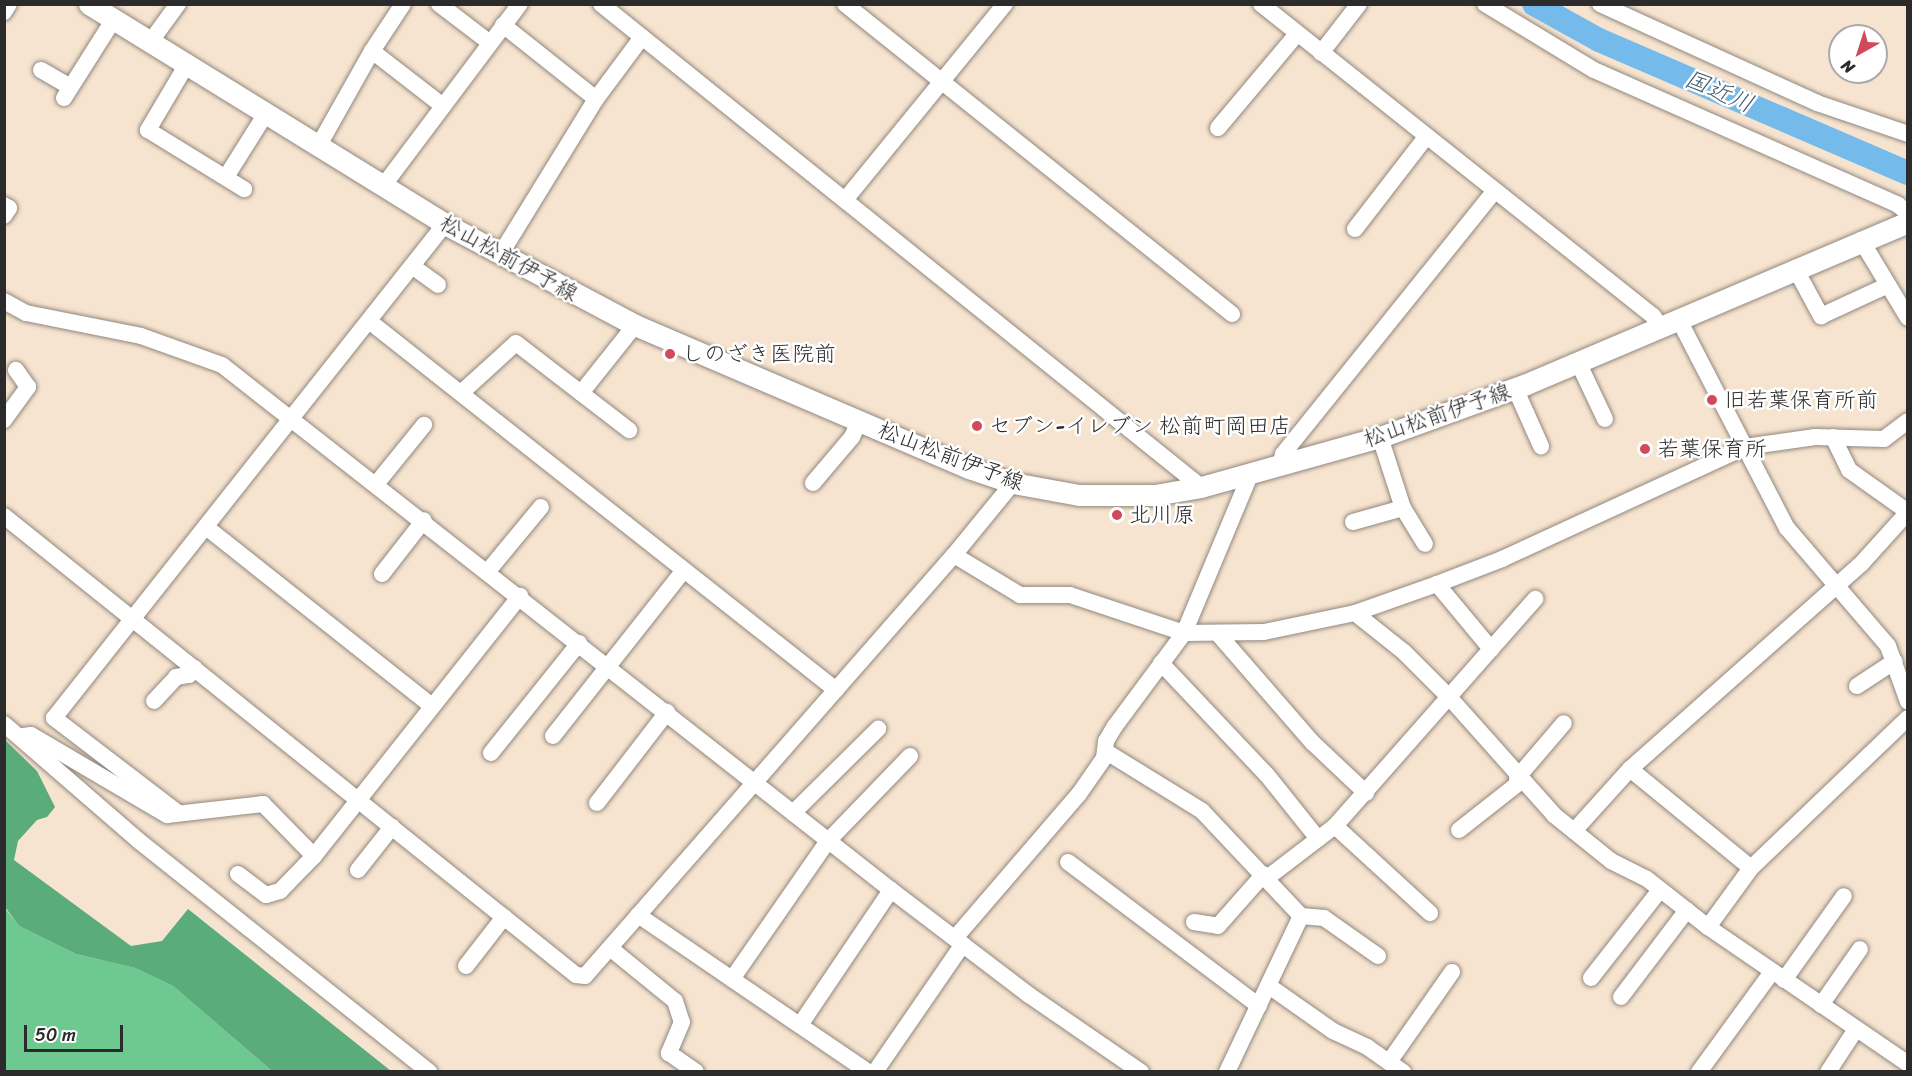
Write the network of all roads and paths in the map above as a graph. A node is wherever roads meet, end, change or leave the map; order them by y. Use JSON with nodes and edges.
{"nodes":[{"id":1,"x":9,"y":4,"type":"edge"},
{"id":2,"x":89,"y":4,"type":"edge"},
{"id":3,"x":178,"y":4,"type":"edge"},
{"id":4,"x":404,"y":4,"type":"edge"},
{"id":5,"x":440,"y":4,"type":"edge"},
{"id":6,"x":520,"y":4,"type":"edge"},
{"id":7,"x":601,"y":4,"type":"edge"},
{"id":8,"x":845,"y":4,"type":"edge"},
{"id":9,"x":1005,"y":4,"type":"edge"},
{"id":10,"x":1261,"y":4,"type":"edge"},
{"id":11,"x":1359,"y":4,"type":"edge"},
{"id":12,"x":1485,"y":4,"type":"edge"},
{"id":13,"x":1600,"y":4,"type":"edge"},
{"id":14,"x":4,"y":12,"type":"edge"},
{"id":15,"x":114,"y":19,"type":"junction"},
{"id":16,"x":503,"y":25,"type":"junction"},
{"id":17,"x":1297,"y":33,"type":"junction"},
{"id":18,"x":642,"y":37,"type":"junction"},
{"id":19,"x":151,"y":41,"type":"junction"},
{"id":20,"x":490,"y":43,"type":"junction"},
{"id":21,"x":372,"y":51,"type":"junction"},
{"id":22,"x":1322,"y":53,"type":"junction"},
{"id":23,"x":187,"y":64,"type":"junction"},
{"id":24,"x":41,"y":70,"type":"dead end"},
{"id":25,"x":942,"y":81,"type":"junction"},
{"id":26,"x":596,"y":99,"type":"junction"},
{"id":27,"x":443,"y":106,"type":"junction"},
{"id":28,"x":267,"y":112,"type":"junction"},
{"id":29,"x":1218,"y":128,"type":"dead end"},
{"id":30,"x":1908,"y":134,"type":"edge"},
{"id":31,"x":1426,"y":137,"type":"junction"},
{"id":32,"x":319,"y":145,"type":"junction"},
{"id":33,"x":226,"y":177,"type":"junction"},
{"id":34,"x":384,"y":185,"type":"junction"},
{"id":35,"x":244,"y":189,"type":"dead end"},
{"id":36,"x":1494,"y":192,"type":"junction"},
{"id":37,"x":845,"y":200,"type":"junction"},
{"id":38,"x":4,"y":206,"type":"edge"},
{"id":39,"x":1908,"y":213,"type":"edge"},
{"id":40,"x":4,"y":216,"type":"edge"},
{"id":41,"x":1908,"y":222,"type":"edge"},
{"id":42,"x":445,"y":224,"type":"junction"},
{"id":43,"x":1355,"y":229,"type":"dead end"},
{"id":44,"x":1861,"y":240,"type":"junction"},
{"id":45,"x":500,"y":255,"type":"junction"},
{"id":46,"x":412,"y":266,"type":"junction"},
{"id":47,"x":1795,"y":268,"type":"junction"},
{"id":48,"x":438,"y":285,"type":"dead end"},
{"id":49,"x":1888,"y":285,"type":"junction"},
{"id":50,"x":4,"y":301,"type":"edge"},
{"id":51,"x":1232,"y":314,"type":"dead end"},
{"id":52,"x":1908,"y":318,"type":"edge"},
{"id":53,"x":369,"y":321,"type":"junction"},
{"id":54,"x":1670,"y":323,"type":"junction"},
{"id":55,"x":634,"y":325,"type":"junction"},
{"id":56,"x":1578,"y":362,"type":"junction"},
{"id":57,"x":16,"y":370,"type":"dead end"},
{"id":58,"x":1515,"y":388,"type":"junction"},
{"id":59,"x":461,"y":393,"type":"junction"},
{"id":60,"x":581,"y":393,"type":"junction"},
{"id":61,"x":292,"y":417,"type":"junction"},
{"id":62,"x":1605,"y":418,"type":"dead end"},
{"id":63,"x":4,"y":420,"type":"edge"},
{"id":64,"x":1908,"y":420,"type":"edge"},
{"id":65,"x":859,"y":421,"type":"junction"},
{"id":66,"x":424,"y":425,"type":"dead end"},
{"id":67,"x":629,"y":430,"type":"dead end"},
{"id":68,"x":1380,"y":436,"type":"junction"},
{"id":69,"x":1833,"y":437,"type":"junction"},
{"id":70,"x":1541,"y":446,"type":"dead end"},
{"id":71,"x":1745,"y":447,"type":"junction"},
{"id":72,"x":1280,"y":466,"type":"junction"},
{"id":73,"x":1250,"y":474,"type":"junction"},
{"id":74,"x":377,"y":483,"type":"junction"},
{"id":75,"x":813,"y":483,"type":"dead end"},
{"id":76,"x":1013,"y":483,"type":"junction"},
{"id":77,"x":1201,"y":487,"type":"junction"},
{"id":78,"x":541,"y":507,"type":"dead end"},
{"id":79,"x":1403,"y":508,"type":"junction"},
{"id":80,"x":1907,"y":512,"type":"edge"},
{"id":81,"x":4,"y":516,"type":"edge"},
{"id":82,"x":424,"y":520,"type":"junction"},
{"id":83,"x":1353,"y":522,"type":"dead end"},
{"id":84,"x":206,"y":527,"type":"junction"},
{"id":85,"x":1425,"y":544,"type":"dead end"},
{"id":86,"x":954,"y":555,"type":"junction"},
{"id":87,"x":684,"y":570,"type":"junction"},
{"id":88,"x":488,"y":571,"type":"junction"},
{"id":89,"x":382,"y":574,"type":"dead end"},
{"id":90,"x":1437,"y":584,"type":"junction"},
{"id":91,"x":1836,"y":587,"type":"junction"},
{"id":92,"x":520,"y":596,"type":"junction"},
{"id":93,"x":1535,"y":598,"type":"dead end"},
{"id":94,"x":1355,"y":613,"type":"junction"},
{"id":95,"x":133,"y":619,"type":"junction"},
{"id":96,"x":1184,"y":633,"type":"junction"},
{"id":97,"x":1219,"y":635,"type":"junction"},
{"id":98,"x":579,"y":643,"type":"junction"},
{"id":99,"x":1491,"y":649,"type":"junction"},
{"id":100,"x":1895,"y":661,"type":"junction"},
{"id":101,"x":1161,"y":663,"type":"junction"},
{"id":102,"x":609,"y":667,"type":"junction"},
{"id":103,"x":195,"y":668,"type":"junction"},
{"id":104,"x":1857,"y":686,"type":"dead end"},
{"id":105,"x":836,"y":690,"type":"junction"},
{"id":106,"x":1449,"y":697,"type":"junction"},
{"id":107,"x":154,"y":702,"type":"dead end"},
{"id":108,"x":1908,"y":702,"type":"edge"},
{"id":109,"x":432,"y":706,"type":"junction"},
{"id":110,"x":667,"y":712,"type":"junction"},
{"id":111,"x":1908,"y":718,"type":"edge"},
{"id":112,"x":1564,"y":723,"type":"dead end"},
{"id":113,"x":4,"y":724,"type":"edge"},
{"id":114,"x":878,"y":729,"type":"dead end"},
{"id":115,"x":552,"y":736,"type":"dead end"},
{"id":116,"x":19,"y":737,"type":"junction"},
{"id":117,"x":1105,"y":751,"type":"junction"},
{"id":118,"x":491,"y":753,"type":"dead end"},
{"id":119,"x":910,"y":756,"type":"dead end"},
{"id":120,"x":1630,"y":769,"type":"junction"},
{"id":121,"x":1519,"y":780,"type":"junction"},
{"id":122,"x":755,"y":783,"type":"junction"},
{"id":123,"x":1366,"y":793,"type":"junction"},
{"id":124,"x":358,"y":800,"type":"junction"},
{"id":125,"x":597,"y":803,"type":"dead end"},
{"id":126,"x":177,"y":812,"type":"junction"},
{"id":127,"x":793,"y":813,"type":"junction"},
{"id":128,"x":1335,"y":826,"type":"junction"},
{"id":129,"x":392,"y":827,"type":"junction"},
{"id":130,"x":1459,"y":830,"type":"dead end"},
{"id":131,"x":1574,"y":831,"type":"junction"},
{"id":132,"x":1318,"y":839,"type":"junction"},
{"id":133,"x":828,"y":841,"type":"junction"},
{"id":134,"x":315,"y":856,"type":"junction"},
{"id":135,"x":1068,"y":862,"type":"dead end"},
{"id":136,"x":1752,"y":868,"type":"junction"},
{"id":137,"x":357,"y":870,"type":"dead end"},
{"id":138,"x":238,"y":874,"type":"dead end"},
{"id":139,"x":1265,"y":876,"type":"junction"},
{"id":140,"x":891,"y":890,"type":"junction"},
{"id":141,"x":1660,"y":890,"type":"junction"},
{"id":142,"x":1844,"y":896,"type":"dead end"},
{"id":143,"x":1687,"y":910,"type":"junction"},
{"id":144,"x":1430,"y":914,"type":"dead end"},
{"id":145,"x":638,"y":915,"type":"junction"},
{"id":146,"x":1301,"y":916,"type":"junction"},
{"id":147,"x":504,"y":917,"type":"junction"},
{"id":148,"x":1194,"y":922,"type":"dead end"},
{"id":149,"x":1708,"y":927,"type":"junction"},
{"id":150,"x":959,"y":941,"type":"junction"},
{"id":151,"x":610,"y":948,"type":"junction"},
{"id":152,"x":1860,"y":950,"type":"dead end"},
{"id":153,"x":1378,"y":956,"type":"dead end"},
{"id":154,"x":466,"y":966,"type":"dead end"},
{"id":155,"x":1452,"y":972,"type":"dead end"},
{"id":156,"x":1778,"y":976,"type":"junction"},
{"id":157,"x":1591,"y":978,"type":"dead end"},
{"id":158,"x":732,"y":979,"type":"junction"},
{"id":159,"x":1269,"y":987,"type":"junction"},
{"id":160,"x":1621,"y":997,"type":"dead end"},
{"id":161,"x":1821,"y":1005,"type":"junction"},
{"id":162,"x":1259,"y":1006,"type":"junction"},
{"id":163,"x":800,"y":1025,"type":"junction"},
{"id":164,"x":1856,"y":1029,"type":"junction"},
{"id":165,"x":1908,"y":1064,"type":"edge"},
{"id":166,"x":1396,"y":1067,"type":"edge"},
{"id":167,"x":429,"y":1071,"type":"edge"},
{"id":168,"x":696,"y":1071,"type":"edge"},
{"id":169,"x":868,"y":1071,"type":"edge"},
{"id":170,"x":875,"y":1071,"type":"edge"},
{"id":171,"x":1141,"y":1071,"type":"edge"},
{"id":172,"x":1227,"y":1071,"type":"edge"},
{"id":173,"x":1699,"y":1071,"type":"edge"},
{"id":174,"x":1828,"y":1071,"type":"edge"}],
"edges":[{"from":1,"to":14,"type":"street"},
{"from":2,"to":15,"type":"main road","name":"松山松前伊予線"},
{"from":3,"to":19,"type":"street"},
{"from":4,"to":21,"type":"street"},
{"from":5,"to":20,"type":"street"},
{"from":6,"to":16,"type":"street"},
{"from":7,"to":18,"type":"street"},
{"from":8,"to":25,"type":"street"},
{"from":9,"to":25,"type":"street"},
{"from":10,"to":17,"type":"street"},
{"from":11,"to":22,"type":"street"},
{"from":12,"to":39,"type":"street"},
{"from":13,"to":30,"type":"street"},
{"from":15,"to":19,"type":"main road","name":"松山松前伊予線"},
{"from":15,"to":24,"type":"street"},
{"from":16,"to":20,"type":"street"},
{"from":16,"to":26,"type":"street"},
{"from":17,"to":22,"type":"street"},
{"from":17,"to":29,"type":"street"},
{"from":18,"to":26,"type":"street"},
{"from":18,"to":37,"type":"street"},
{"from":19,"to":23,"type":"main road","name":"松山松前伊予線"},
{"from":20,"to":27,"type":"street"},
{"from":21,"to":27,"type":"street"},
{"from":21,"to":32,"type":"street"},
{"from":22,"to":31,"type":"street"},
{"from":23,"to":28,"type":"main road","name":"松山松前伊予線"},
{"from":23,"to":33,"type":"street"},
{"from":25,"to":37,"type":"street"},
{"from":25,"to":51,"type":"street"},
{"from":26,"to":45,"type":"street"},
{"from":27,"to":34,"type":"street"},
{"from":28,"to":32,"type":"main road","name":"松山松前伊予線"},
{"from":28,"to":33,"type":"street"},
{"from":31,"to":36,"type":"street"},
{"from":31,"to":43,"type":"street"},
{"from":32,"to":34,"type":"main road","name":"松山松前伊予線"},
{"from":33,"to":35,"type":"street"},
{"from":34,"to":42,"type":"main road","name":"松山松前伊予線"},
{"from":36,"to":54,"type":"street"},
{"from":36,"to":72,"type":"street"},
{"from":37,"to":77,"type":"street"},
{"from":38,"to":40,"type":"street"},
{"from":41,"to":44,"type":"main road","name":"松山松前伊予線"},
{"from":42,"to":45,"type":"main road","name":"松山松前伊予線"},
{"from":42,"to":46,"type":"street"},
{"from":44,"to":47,"type":"main road","name":"松山松前伊予線"},
{"from":44,"to":49,"type":"street"},
{"from":45,"to":55,"type":"main road","name":"松山松前伊予線"},
{"from":46,"to":48,"type":"street"},
{"from":46,"to":53,"type":"street"},
{"from":47,"to":49,"type":"street"},
{"from":47,"to":54,"type":"main road","name":"松山松前伊予線"},
{"from":49,"to":52,"type":"street"},
{"from":50,"to":61,"type":"street"},
{"from":53,"to":59,"type":"street"},
{"from":53,"to":61,"type":"street"},
{"from":54,"to":56,"type":"main road","name":"松山松前伊予線"},
{"from":54,"to":71,"type":"street"},
{"from":55,"to":60,"type":"street"},
{"from":55,"to":65,"type":"main road","name":"松山松前伊予線"},
{"from":56,"to":58,"type":"main road","name":"松山松前伊予線"},
{"from":56,"to":62,"type":"street"},
{"from":57,"to":63,"type":"street"},
{"from":58,"to":68,"type":"main road","name":"松山松前伊予線"},
{"from":58,"to":70,"type":"street"},
{"from":59,"to":60,"type":"street"},
{"from":59,"to":87,"type":"street"},
{"from":60,"to":67,"type":"street"},
{"from":61,"to":74,"type":"street"},
{"from":61,"to":84,"type":"street"},
{"from":64,"to":69,"type":"street"},
{"from":65,"to":75,"type":"street"},
{"from":65,"to":76,"type":"main road","name":"松山松前伊予線"},
{"from":66,"to":74,"type":"street"},
{"from":68,"to":72,"type":"main road","name":"松山松前伊予線"},
{"from":68,"to":79,"type":"street"},
{"from":69,"to":71,"type":"street"},
{"from":69,"to":80,"type":"street"},
{"from":71,"to":90,"type":"street"},
{"from":71,"to":91,"type":"street"},
{"from":72,"to":73,"type":"main road","name":"松山松前伊予線"},
{"from":73,"to":77,"type":"main road","name":"松山松前伊予線"},
{"from":73,"to":96,"type":"street"},
{"from":74,"to":82,"type":"street"},
{"from":76,"to":77,"type":"main road","name":"松山松前伊予線"},
{"from":76,"to":86,"type":"street"},
{"from":78,"to":88,"type":"street"},
{"from":79,"to":83,"type":"street"},
{"from":79,"to":85,"type":"street"},
{"from":80,"to":91,"type":"street"},
{"from":81,"to":95,"type":"street"},
{"from":82,"to":88,"type":"street"},
{"from":82,"to":89,"type":"street"},
{"from":84,"to":95,"type":"street"},
{"from":84,"to":109,"type":"street"},
{"from":86,"to":96,"type":"street"},
{"from":86,"to":105,"type":"street"},
{"from":87,"to":102,"type":"street"},
{"from":87,"to":105,"type":"street"},
{"from":88,"to":92,"type":"street"},
{"from":90,"to":94,"type":"street"},
{"from":90,"to":99,"type":"street"},
{"from":91,"to":100,"type":"street"},
{"from":91,"to":120,"type":"street"},
{"from":92,"to":98,"type":"street"},
{"from":92,"to":109,"type":"street"},
{"from":93,"to":99,"type":"street"},
{"from":94,"to":97,"type":"street"},
{"from":94,"to":106,"type":"street"},
{"from":95,"to":103,"type":"street"},
{"from":95,"to":126,"type":"street"},
{"from":96,"to":97,"type":"street"},
{"from":96,"to":101,"type":"street"},
{"from":97,"to":123,"type":"street"},
{"from":98,"to":102,"type":"street"},
{"from":98,"to":118,"type":"street"},
{"from":99,"to":106,"type":"street"},
{"from":100,"to":104,"type":"street"},
{"from":100,"to":108,"type":"street"},
{"from":101,"to":117,"type":"street"},
{"from":101,"to":132,"type":"street"},
{"from":102,"to":110,"type":"street"},
{"from":102,"to":115,"type":"street"},
{"from":103,"to":107,"type":"street"},
{"from":103,"to":124,"type":"street"},
{"from":105,"to":122,"type":"street"},
{"from":106,"to":121,"type":"street"},
{"from":106,"to":123,"type":"street"},
{"from":109,"to":124,"type":"street"},
{"from":110,"to":122,"type":"street"},
{"from":110,"to":125,"type":"street"},
{"from":111,"to":136,"type":"street"},
{"from":112,"to":121,"type":"street"},
{"from":113,"to":116,"type":"street"},
{"from":114,"to":127,"type":"street"},
{"from":116,"to":126,"type":"street"},
{"from":116,"to":167,"type":"street"},
{"from":117,"to":139,"type":"street"},
{"from":117,"to":150,"type":"street"},
{"from":119,"to":133,"type":"street"},
{"from":120,"to":131,"type":"street"},
{"from":120,"to":136,"type":"street"},
{"from":121,"to":130,"type":"street"},
{"from":121,"to":131,"type":"street"},
{"from":122,"to":127,"type":"street"},
{"from":122,"to":145,"type":"street"},
{"from":123,"to":128,"type":"street"},
{"from":124,"to":129,"type":"street"},
{"from":124,"to":134,"type":"street"},
{"from":126,"to":134,"type":"street"},
{"from":127,"to":133,"type":"street"},
{"from":128,"to":132,"type":"street"},
{"from":128,"to":144,"type":"street"},
{"from":129,"to":137,"type":"street"},
{"from":129,"to":147,"type":"street"},
{"from":131,"to":141,"type":"street"},
{"from":132,"to":139,"type":"street"},
{"from":133,"to":140,"type":"street"},
{"from":133,"to":158,"type":"street"},
{"from":134,"to":138,"type":"street"},
{"from":135,"to":162,"type":"street"},
{"from":136,"to":149,"type":"street"},
{"from":139,"to":146,"type":"street"},
{"from":139,"to":148,"type":"street"},
{"from":140,"to":150,"type":"street"},
{"from":140,"to":163,"type":"street"},
{"from":141,"to":143,"type":"street"},
{"from":141,"to":157,"type":"street"},
{"from":142,"to":156,"type":"street"},
{"from":143,"to":149,"type":"street"},
{"from":143,"to":160,"type":"street"},
{"from":145,"to":151,"type":"street"},
{"from":145,"to":158,"type":"street"},
{"from":146,"to":153,"type":"street"},
{"from":146,"to":159,"type":"street"},
{"from":147,"to":151,"type":"street"},
{"from":147,"to":154,"type":"street"},
{"from":149,"to":156,"type":"street"},
{"from":150,"to":170,"type":"street"},
{"from":150,"to":171,"type":"street"},
{"from":151,"to":168,"type":"street"},
{"from":152,"to":161,"type":"street"},
{"from":155,"to":166,"type":"street"},
{"from":156,"to":161,"type":"street"},
{"from":156,"to":173,"type":"street"},
{"from":158,"to":163,"type":"street"},
{"from":159,"to":162,"type":"street"},
{"from":159,"to":166,"type":"street"},
{"from":161,"to":164,"type":"street"},
{"from":162,"to":172,"type":"street"},
{"from":163,"to":169,"type":"street"},
{"from":164,"to":165,"type":"street"},
{"from":164,"to":174,"type":"street"}]}
